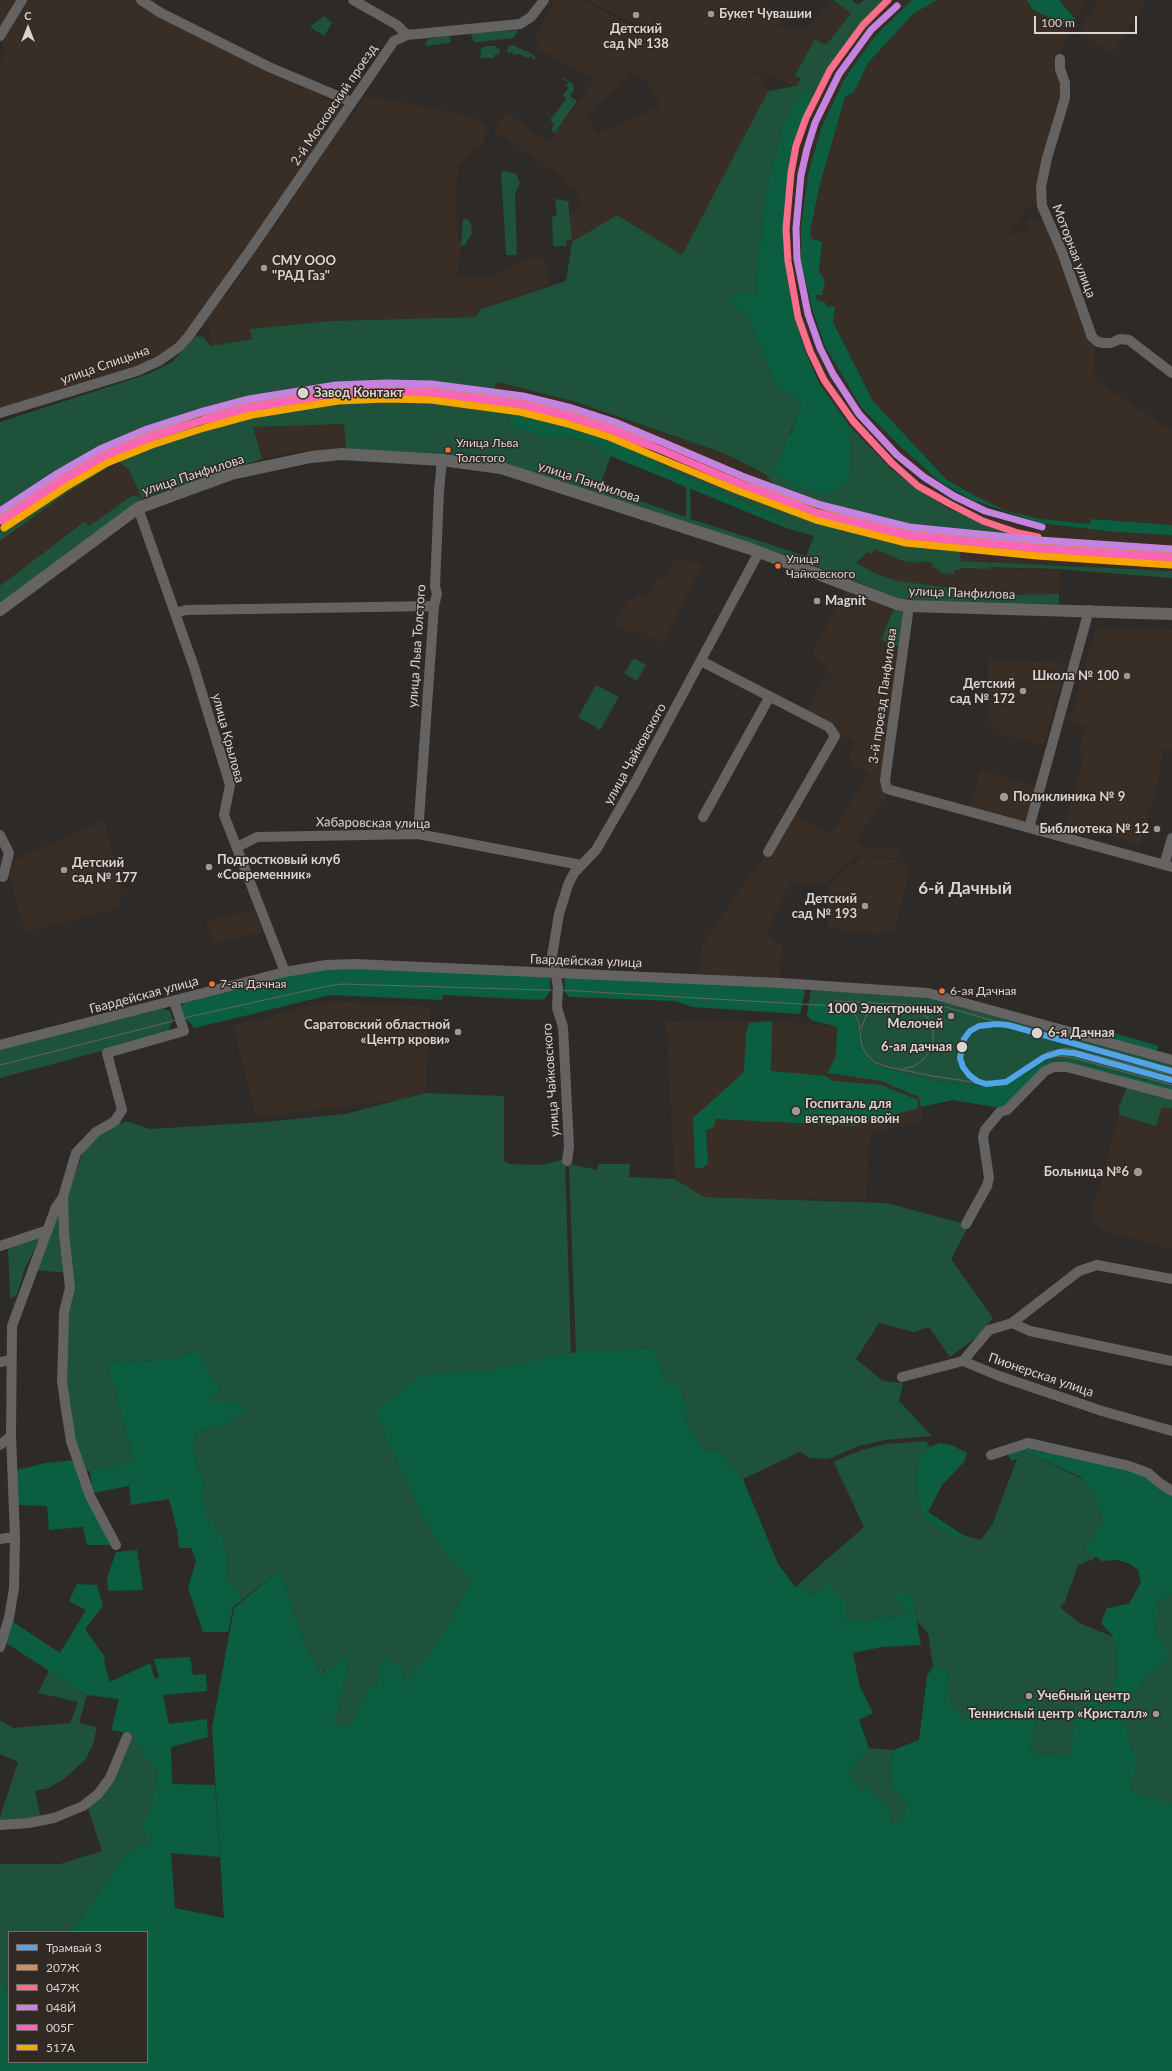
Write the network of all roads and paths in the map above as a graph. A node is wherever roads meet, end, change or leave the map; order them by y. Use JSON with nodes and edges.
{"nodes":[{"id":1,"x":22,"y":0,"type":"edge"},
{"id":2,"x":141,"y":0,"type":"edge"},
{"id":3,"x":353,"y":0,"type":"edge"},
{"id":4,"x":544,"y":0,"type":"edge"},
{"id":5,"x":406,"y":35,"type":"junction"},
{"id":6,"x":0,"y":36,"type":"edge"},
{"id":7,"x":1060,"y":59,"type":"dead end"},
{"id":8,"x":352,"y":102,"type":"junction"},
{"id":9,"x":200,"y":323,"type":"joint"},
{"id":10,"x":1172,"y":373,"type":"edge"},
{"id":11,"x":0,"y":413,"type":"edge"},
{"id":12,"x":442,"y":460,"type":"junction"},
{"id":13,"x":138,"y":508,"type":"junction"},
{"id":14,"x":759,"y":552,"type":"junction"},
{"id":15,"x":434,"y":606,"type":"junction"},
{"id":16,"x":909,"y":606,"type":"junction"},
{"id":17,"x":0,"y":610,"type":"edge"},
{"id":18,"x":1089,"y":610,"type":"junction"},
{"id":19,"x":176,"y":613,"type":"junction"},
{"id":20,"x":1172,"y":614,"type":"edge"},
{"id":21,"x":701,"y":660,"type":"junction"},
{"id":22,"x":770,"y":696,"type":"junction"},
{"id":23,"x":703,"y":817,"type":"dead end"},
{"id":24,"x":1029,"y":828,"type":"junction"},
{"id":25,"x":418,"y":834,"type":"junction"},
{"id":26,"x":0,"y":835,"type":"edge"},
{"id":27,"x":1172,"y":838,"type":"edge"},
{"id":28,"x":237,"y":847,"type":"junction"},
{"id":29,"x":768,"y":852,"type":"dead end"},
{"id":30,"x":581,"y":865,"type":"junction"},
{"id":31,"x":1168,"y":866,"type":"edge"},
{"id":32,"x":3,"y":877,"type":"dead end"},
{"id":33,"x":285,"y":972,"type":"junction"},
{"id":34,"x":555,"y":972,"type":"junction"},
{"id":35,"x":174,"y":1001,"type":"junction"},
{"id":36,"x":0,"y":1045,"type":"edge"},
{"id":37,"x":1172,"y":1060,"type":"edge"},
{"id":38,"x":1172,"y":1095,"type":"edge"},
{"id":39,"x":567,"y":1161,"type":"dead end"},
{"id":40,"x":63,"y":1196,"type":"junction"},
{"id":41,"x":966,"y":1224,"type":"dead end"},
{"id":42,"x":48,"y":1230,"type":"junction"},
{"id":43,"x":0,"y":1246,"type":"edge"},
{"id":44,"x":1172,"y":1279,"type":"edge"},
{"id":45,"x":1012,"y":1323,"type":"junction"},
{"id":46,"x":11,"y":1360,"type":"junction"},
{"id":47,"x":963,"y":1360,"type":"junction"},
{"id":48,"x":1172,"y":1361,"type":"edge"},
{"id":49,"x":0,"y":1362,"type":"edge"},
{"id":50,"x":902,"y":1377,"type":"dead end"},
{"id":51,"x":1172,"y":1431,"type":"edge"},
{"id":52,"x":11,"y":1436,"type":"junction"},
{"id":53,"x":0,"y":1445,"type":"edge"},
{"id":54,"x":991,"y":1455,"type":"dead end"},
{"id":55,"x":1172,"y":1491,"type":"edge"},
{"id":56,"x":15,"y":1537,"type":"junction"},
{"id":57,"x":0,"y":1539,"type":"edge"},
{"id":58,"x":116,"y":1545,"type":"dead end"},
{"id":59,"x":0,"y":1647,"type":"edge"},
{"id":60,"x":127,"y":1737,"type":"dead end"},
{"id":61,"x":0,"y":1825,"type":"edge"}],
"edges":[{"from":1,"to":6,"type":"street"},
{"from":2,"to":8,"type":"street"},
{"from":3,"to":5,"type":"street"},
{"from":4,"to":5,"type":"street"},
{"from":5,"to":8,"type":"street","name":"2-й Московский проезд"},
{"from":7,"to":10,"type":"street","name":"Моторная улица"},
{"from":8,"to":9,"type":"street","name":"2-й Московский проезд"},
{"from":9,"to":11,"type":"street","name":"улица Спицына"},
{"from":12,"to":13,"type":"main road","name":"улица Панфилова"},
{"from":12,"to":14,"type":"main road","name":"улица Панфилова"},
{"from":12,"to":15,"type":"street","name":"улица Льва Толстого"},
{"from":13,"to":17,"type":"main road","name":"улица Панфилова"},
{"from":13,"to":19,"type":"street","name":"улица Крылова"},
{"from":14,"to":16,"type":"main road","name":"улица Панфилова"},
{"from":14,"to":21,"type":"street","name":"улица Чайковского"},
{"from":15,"to":19,"type":"street"},
{"from":15,"to":25,"type":"street","name":"улица Льва Толстого"},
{"from":16,"to":18,"type":"main road","name":"улица Панфилова"},
{"from":16,"to":24,"type":"street","name":"3-й проезд Панфилова"},
{"from":18,"to":20,"type":"main road","name":"улица Панфилова"},
{"from":18,"to":24,"type":"street"},
{"from":19,"to":28,"type":"street","name":"улица Крылова"},
{"from":21,"to":22,"type":"street"},
{"from":21,"to":30,"type":"street","name":"улица Чайковского"},
{"from":22,"to":23,"type":"street"},
{"from":22,"to":29,"type":"street"},
{"from":24,"to":31,"type":"street"},
{"from":25,"to":28,"type":"street","name":"Хабаровская улица"},
{"from":25,"to":30,"type":"street","name":"Хабаровская улица"},
{"from":26,"to":32,"type":"street"},
{"from":27,"to":31,"type":"street"},
{"from":28,"to":33,"type":"street","name":"улица Крылова"},
{"from":30,"to":34,"type":"street","name":"улица Чайковского"},
{"from":33,"to":34,"type":"street","name":"Гвардейская улица"},
{"from":33,"to":35,"type":"street","name":"Гвардейская улица"},
{"from":34,"to":37,"type":"street","name":"Гвардейская улица"},
{"from":34,"to":39,"type":"street","name":"улица Чайковского"},
{"from":35,"to":36,"type":"street","name":"Гвардейская улица"},
{"from":35,"to":40,"type":"street"},
{"from":38,"to":41,"type":"street"},
{"from":40,"to":42,"type":"street"},
{"from":40,"to":58,"type":"street"},
{"from":42,"to":43,"type":"street"},
{"from":42,"to":46,"type":"street"},
{"from":44,"to":45,"type":"street"},
{"from":45,"to":47,"type":"street"},
{"from":45,"to":48,"type":"street"},
{"from":46,"to":49,"type":"street"},
{"from":46,"to":52,"type":"street"},
{"from":47,"to":50,"type":"street"},
{"from":47,"to":51,"type":"street","name":"Пионерская улица"},
{"from":52,"to":53,"type":"street"},
{"from":52,"to":56,"type":"street"},
{"from":54,"to":55,"type":"street"},
{"from":56,"to":57,"type":"street"},
{"from":56,"to":59,"type":"street"},
{"from":60,"to":61,"type":"street"}]}
